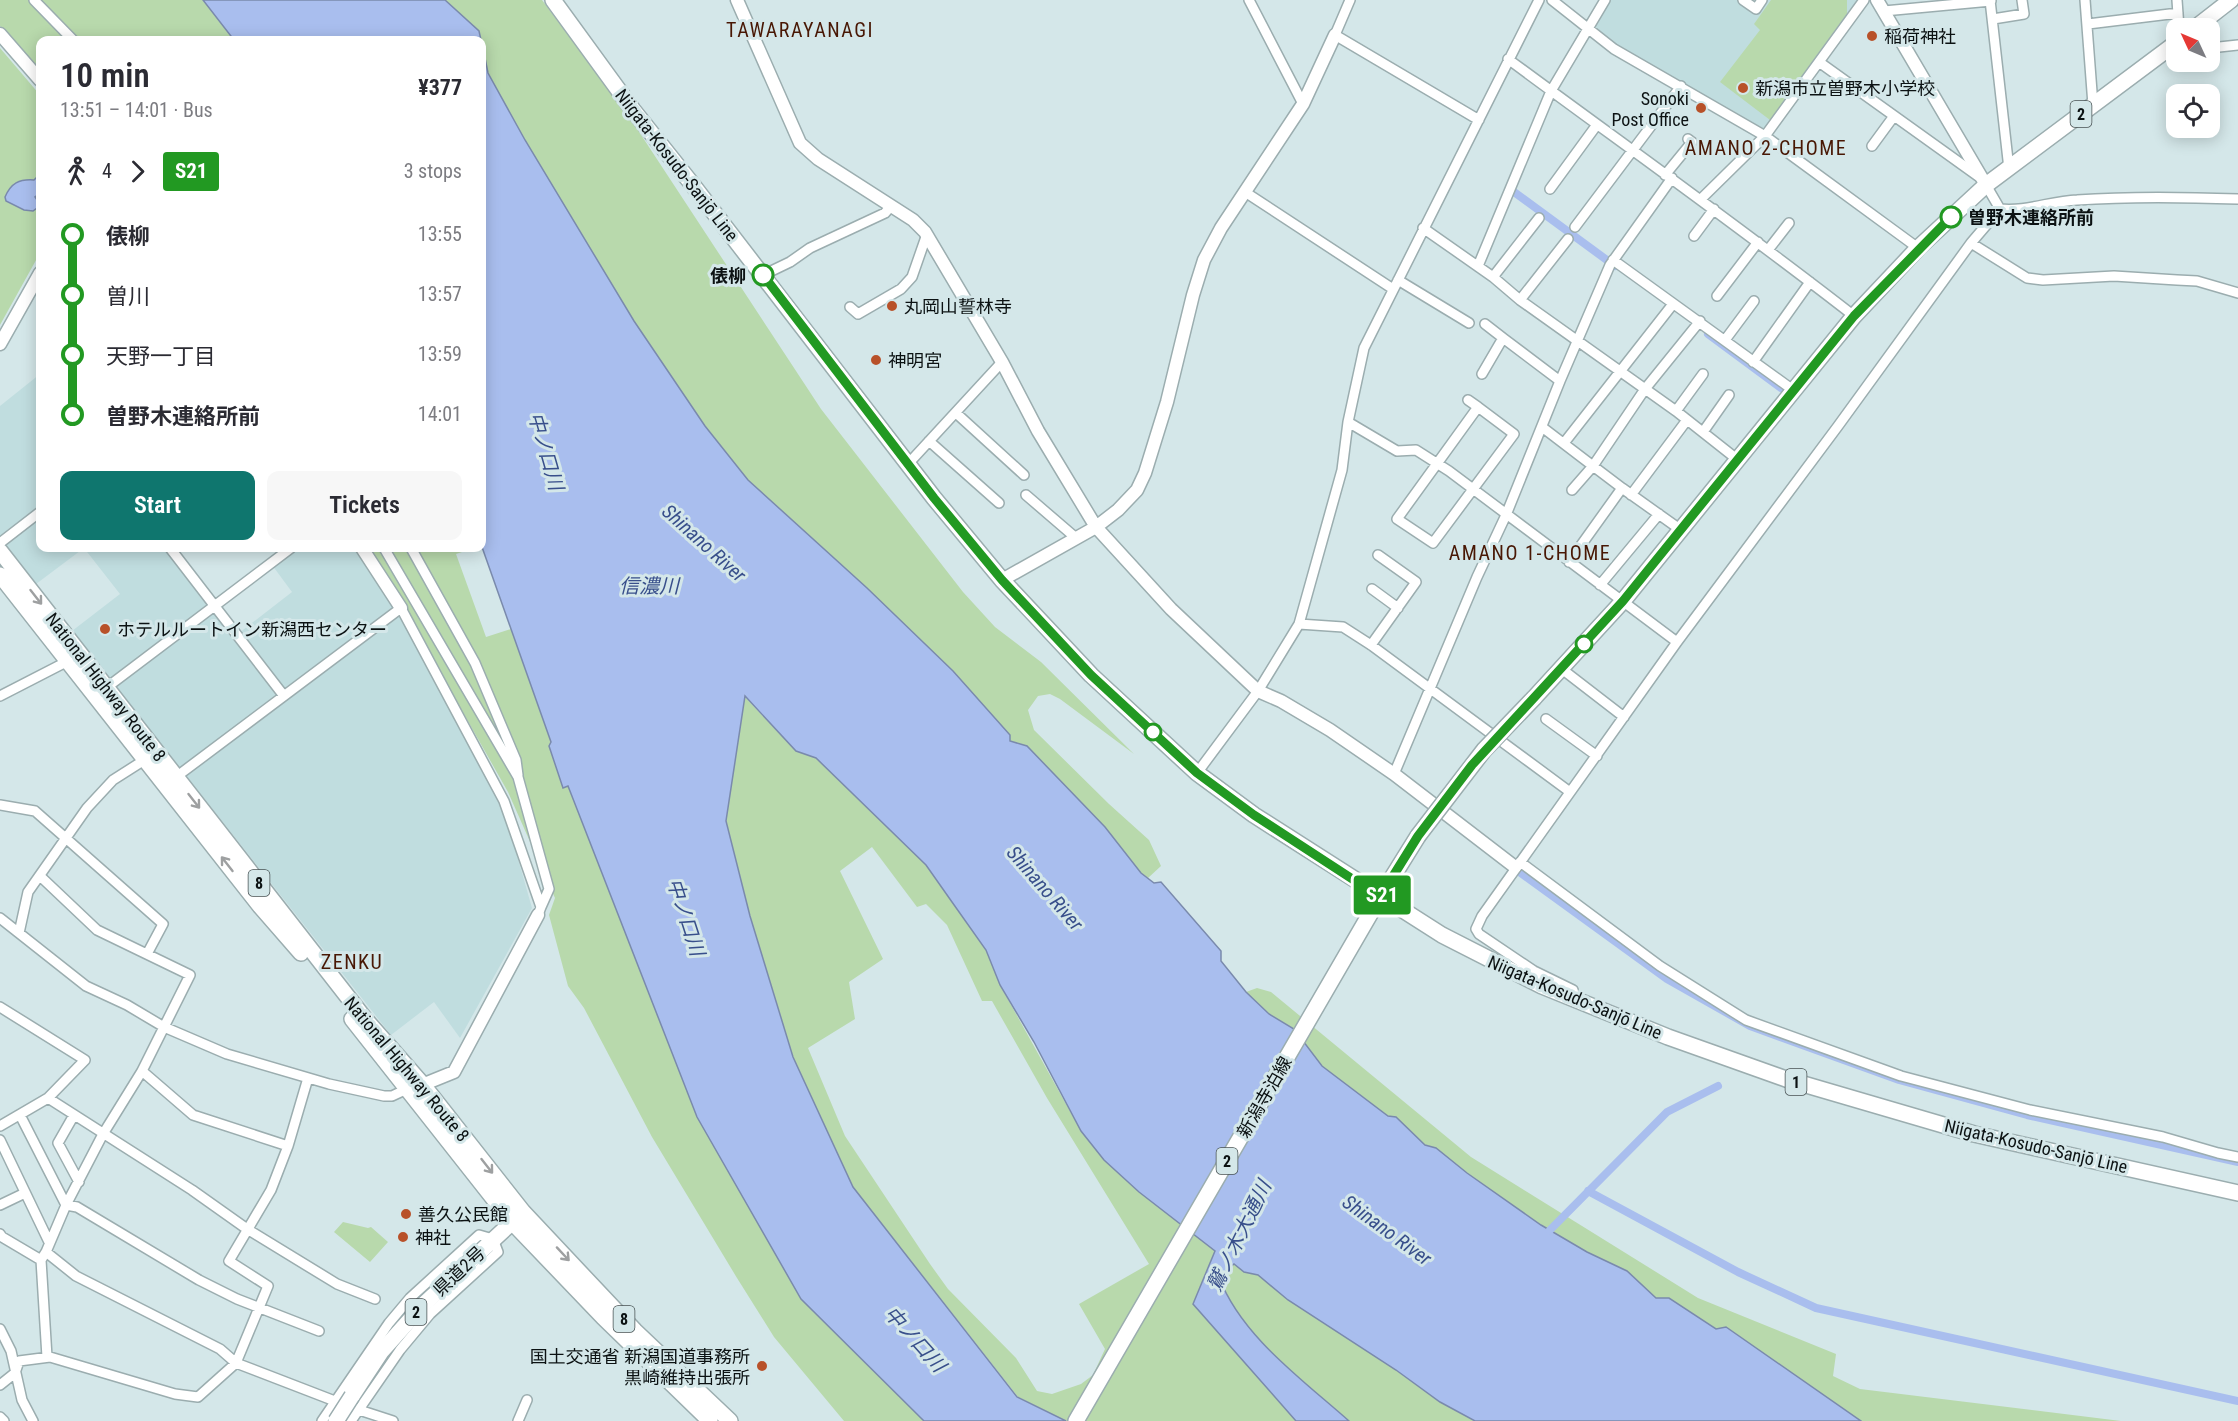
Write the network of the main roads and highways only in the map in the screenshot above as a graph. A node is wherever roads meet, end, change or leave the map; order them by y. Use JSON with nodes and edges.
{"nodes":[{"id":1,"x":553,"y":0,"type":"edge"},
{"id":2,"x":2231,"y":0,"type":"edge"},
{"id":3,"x":2208,"y":18,"type":"edge"},
{"id":4,"x":2166,"y":55,"type":"edge"},
{"id":5,"x":0,"y":551,"type":"edge"},
{"id":6,"x":0,"y":575,"type":"edge"},
{"id":7,"x":74,"y":658,"type":"junction"},
{"id":8,"x":1379,"y":900,"type":"junction"},
{"id":9,"x":2238,"y":1193,"type":"edge"},
{"id":10,"x":517,"y":1217,"type":"junction"},
{"id":11,"x":336,"y":1421,"type":"edge"},
{"id":12,"x":710,"y":1421,"type":"edge"},
{"id":13,"x":730,"y":1421,"type":"edge"},
{"id":14,"x":1076,"y":1421,"type":"edge"}],
"edges":[{"from":1,"to":8,"type":"main road","name":"Niigata-Kosudo-Sanjō Line","number":"1"},
{"from":2,"to":3,"type":"main road"},
{"from":4,"to":8,"type":"main road","name":"新潟寺泊線","number":"2","bridge":true},
{"from":5,"to":7,"type":"main road","name":"National Highway Route 8","number":"8","one_way":true},
{"from":6,"to":7,"type":"main road","name":"National Highway Route 8","number":"8"},
{"from":10,"to":7,"type":"main road","name":"National Highway Route 8","number":"8","one_way":true},
{"from":7,"to":10,"type":"main road","name":"National Highway Route 8","number":"8","one_way":true},
{"from":8,"to":9,"type":"main road","name":"Niigata-Kosudo-Sanjō Line","number":"1"},
{"from":8,"to":14,"type":"main road","name":"新潟寺泊線","number":"2"},
{"from":10,"to":11,"type":"main road","name":"県道2号","number":"2","bridge":true},
{"from":10,"to":12,"type":"main road","name":"National Highway Route 8","number":"8"},
{"from":10,"to":13,"type":"main road","name":"National Highway Route 8","number":"8","one_way":true}]}
